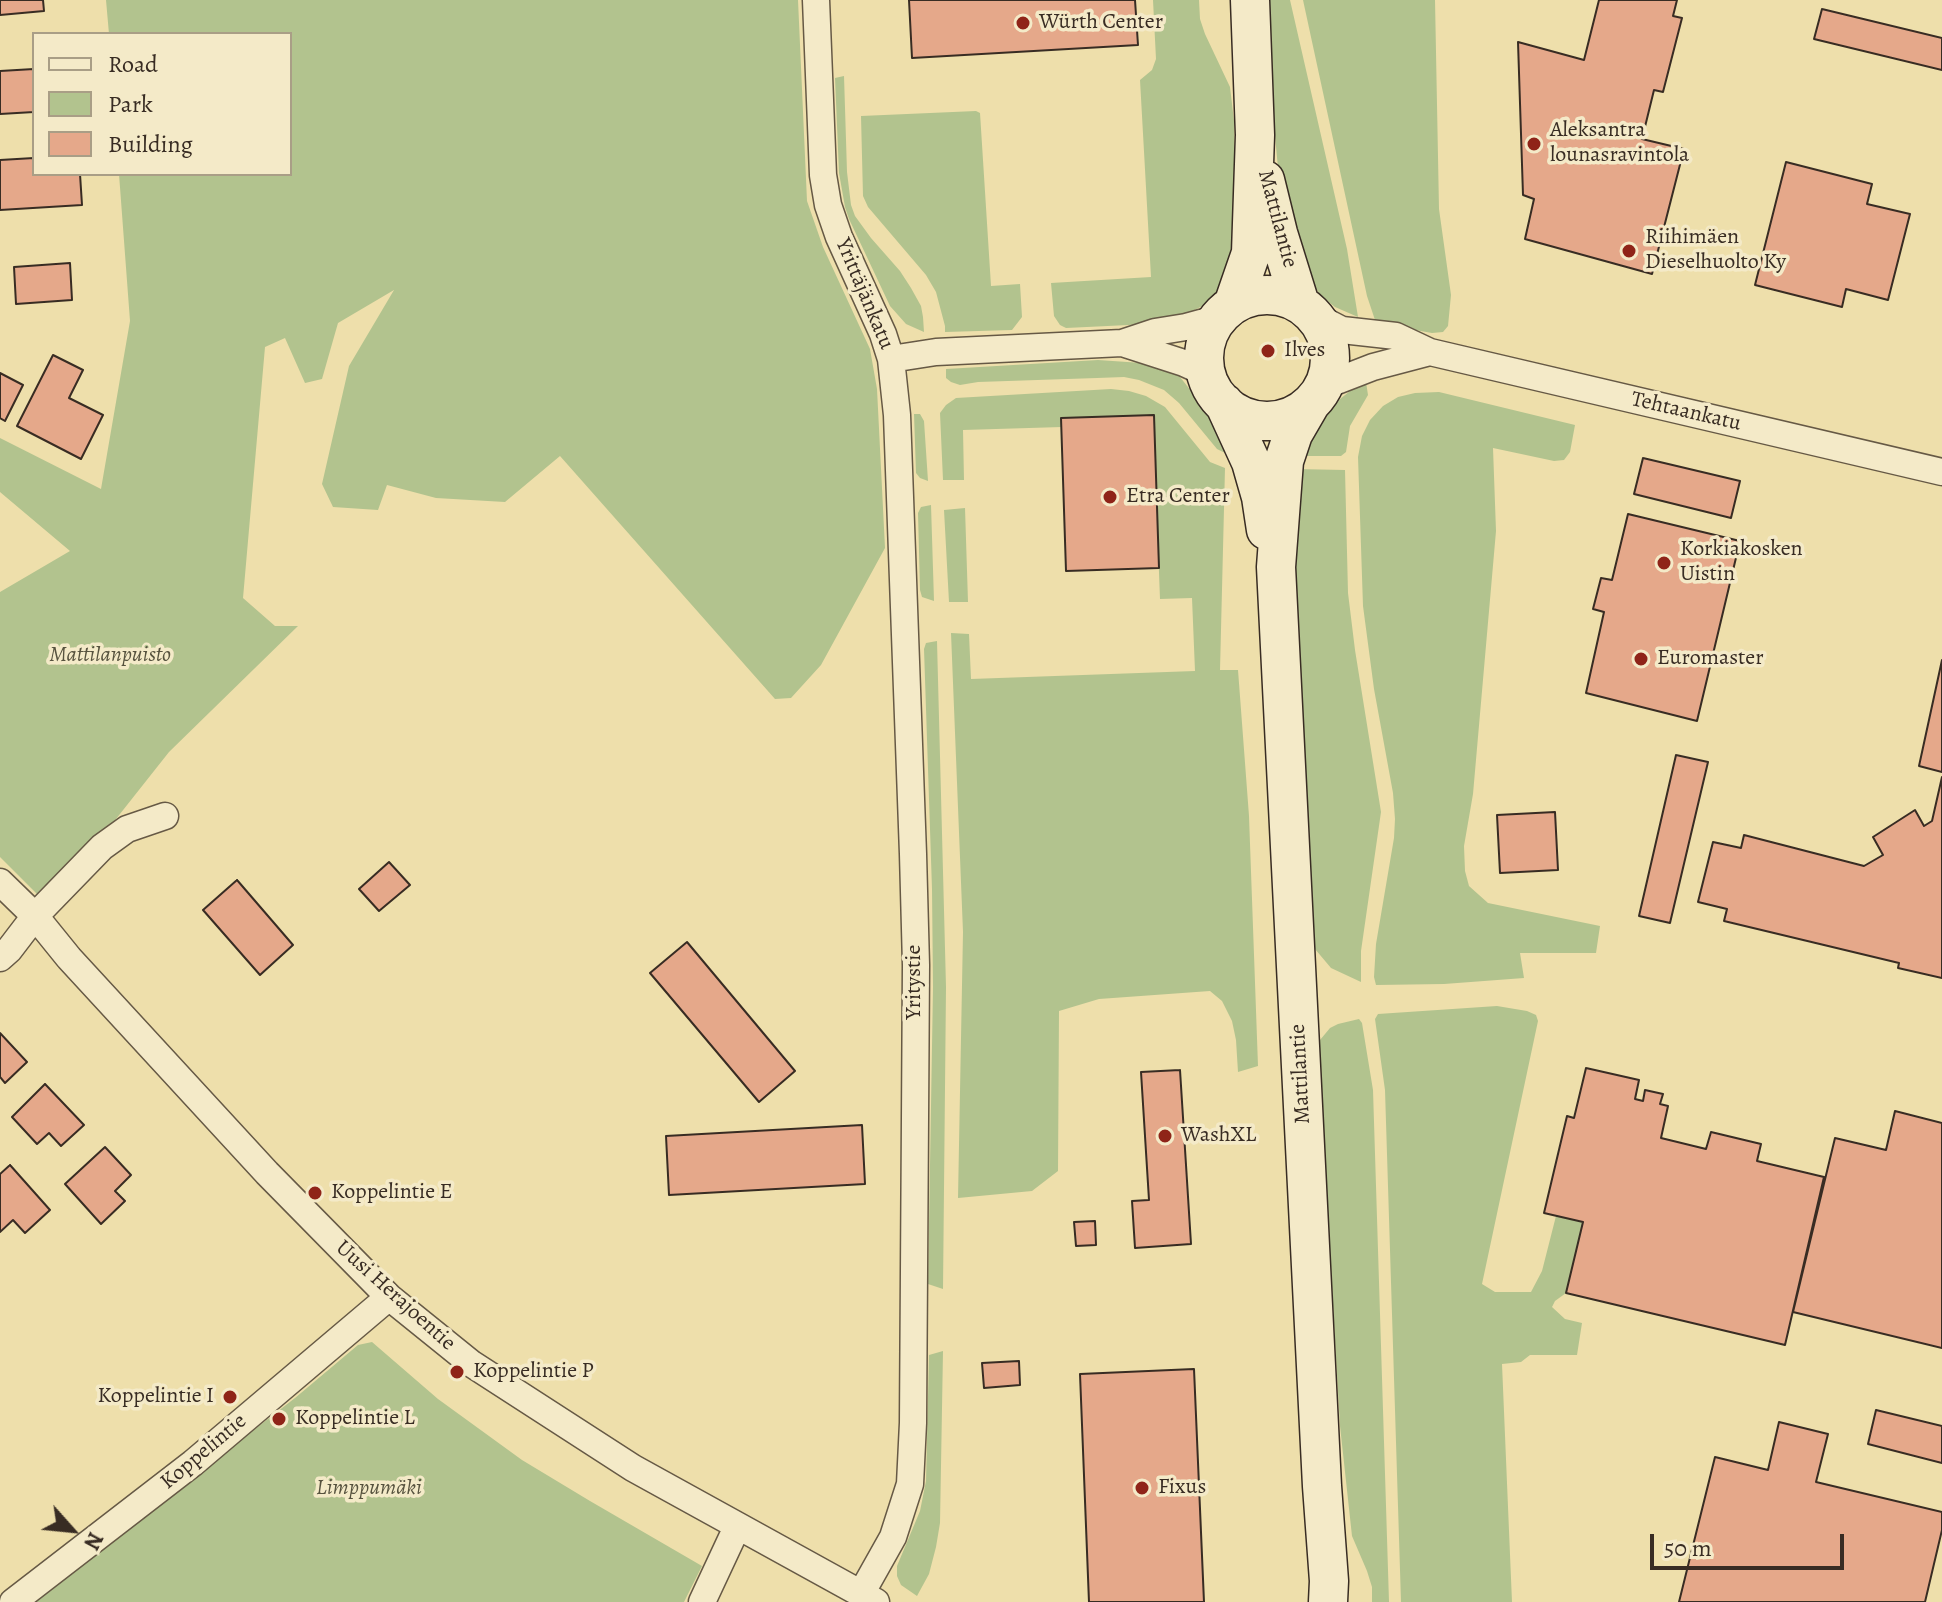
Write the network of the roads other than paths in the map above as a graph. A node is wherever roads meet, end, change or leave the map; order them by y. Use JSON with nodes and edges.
{"nodes":[{"id":1,"x":816,"y":0,"type":"edge"},
{"id":2,"x":1250,"y":0,"type":"edge"},
{"id":3,"x":1255,"y":135,"type":"junction"},
{"id":4,"x":1308,"y":310,"type":"junction"},
{"id":5,"x":1226,"y":311,"type":"junction"},
{"id":6,"x":1122,"y":343,"type":"junction"},
{"id":7,"x":1430,"y":352,"type":"junction"},
{"id":8,"x":891,"y":359,"type":"junction"},
{"id":9,"x":1215,"y":388,"type":"junction"},
{"id":10,"x":1318,"y":395,"type":"junction"},
{"id":11,"x":1942,"y":472,"type":"edge"},
{"id":12,"x":1276,"y":567,"type":"junction"},
{"id":13,"x":165,"y":816,"type":"dead end"},
{"id":14,"x":0,"y":882,"type":"edge"},
{"id":15,"x":35,"y":916,"type":"junction"},
{"id":16,"x":0,"y":958,"type":"edge"},
{"id":17,"x":389,"y":1297,"type":"junction"},
{"id":18,"x":737,"y":1527,"type":"junction"},
{"id":19,"x":1331,"y":1595,"type":"edge"},
{"id":20,"x":869,"y":1598,"type":"edge"},
{"id":21,"x":13,"y":1602,"type":"edge"},
{"id":22,"x":702,"y":1602,"type":"edge"}],
"edges":[{"from":1,"to":8,"type":"street","name":"Yrittäjänkatu"},
{"from":2,"to":3,"type":"street","name":"Mattilantie"},
{"from":3,"to":4,"type":"street","name":"Mattilantie"},
{"from":3,"to":5,"type":"street","name":"Mattilantie"},
{"from":4,"to":5,"type":"street"},
{"from":4,"to":7,"type":"street","name":"Tehtaankatu"},
{"from":4,"to":10,"type":"street"},
{"from":5,"to":6,"type":"street","name":"Yrittäjänkatu"},
{"from":5,"to":9,"type":"street"},
{"from":6,"to":8,"type":"street","name":"Yrittäjänkatu"},
{"from":6,"to":9,"type":"street","name":"Yrittäjänkatu"},
{"from":7,"to":10,"type":"street","name":"Tehtaankatu"},
{"from":7,"to":11,"type":"street","name":"Tehtaankatu"},
{"from":8,"to":20,"type":"street","name":"Yritystie"},
{"from":9,"to":10,"type":"street"},
{"from":9,"to":12,"type":"street","name":"Mattilantie"},
{"from":10,"to":12,"type":"street","name":"Mattilantie"},
{"from":12,"to":19,"type":"street","name":"Mattilantie"},
{"from":13,"to":15,"type":"street"},
{"from":14,"to":15,"type":"street","name":"Uusi Herajoentie"},
{"from":15,"to":16,"type":"street"},
{"from":15,"to":17,"type":"street","name":"Uusi Herajoentie"},
{"from":17,"to":18,"type":"street","name":"Uusi Herajoentie"},
{"from":17,"to":21,"type":"street","name":"Koppelintie"},
{"from":18,"to":20,"type":"street","name":"Uusi Herajoentie"},
{"from":18,"to":22,"type":"street"}]}
